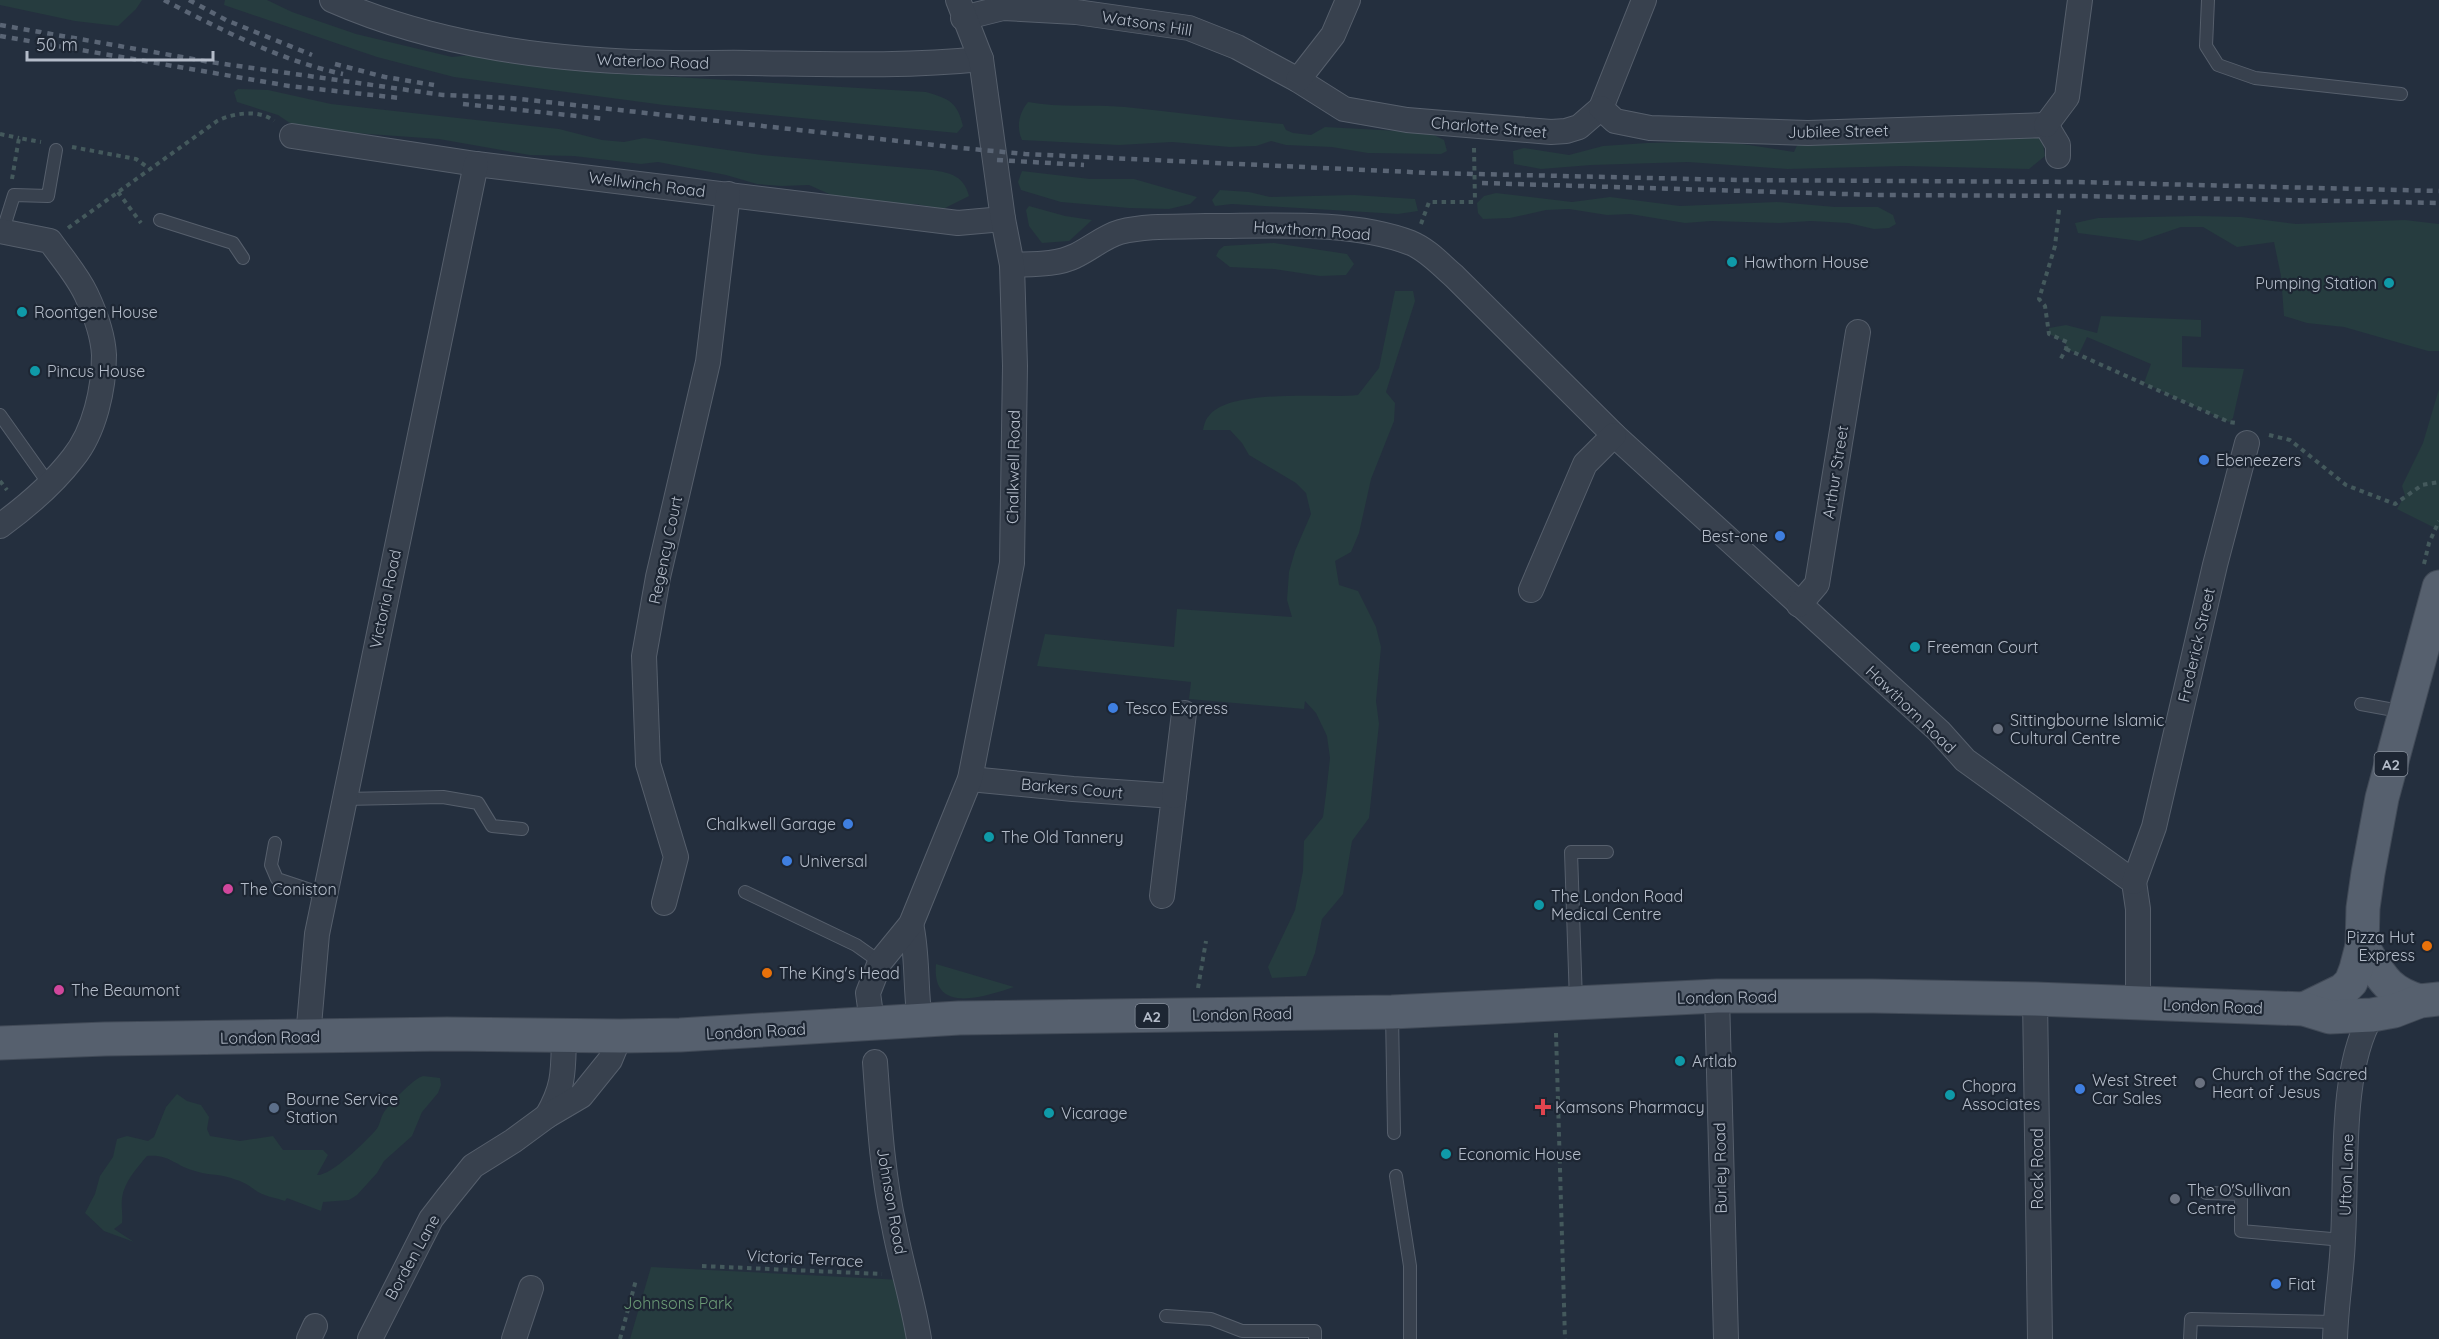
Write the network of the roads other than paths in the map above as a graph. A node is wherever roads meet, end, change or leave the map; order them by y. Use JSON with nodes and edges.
{"nodes":[{"id":1,"x":332,"y":0,"type":"edge"},
{"id":2,"x":1348,"y":0,"type":"edge"},
{"id":3,"x":1644,"y":0,"type":"edge"},
{"id":4,"x":2080,"y":0,"type":"edge"},
{"id":5,"x":2208,"y":0,"type":"edge"},
{"id":6,"x":960,"y":9,"type":"edge"},
{"id":7,"x":981,"y":59,"type":"junction"},
{"id":8,"x":1298,"y":80,"type":"junction"},
{"id":9,"x":2401,"y":94,"type":"dead end"},
{"id":10,"x":1601,"y":108,"type":"junction"},
{"id":11,"x":2046,"y":125,"type":"junction"},
{"id":12,"x":292,"y":136,"type":"road end"},
{"id":13,"x":56,"y":150,"type":"dead end"},
{"id":14,"x":2058,"y":156,"type":"dead end"},
{"id":15,"x":476,"y":164,"type":"junction"},
{"id":16,"x":728,"y":194,"type":"junction"},
{"id":17,"x":1003,"y":219,"type":"junction"},
{"id":18,"x":160,"y":220,"type":"dead end"},
{"id":19,"x":2,"y":230,"type":"edge"},
{"id":20,"x":243,"y":258,"type":"dead end"},
{"id":21,"x":1012,"y":265,"type":"junction"},
{"id":22,"x":1858,"y":332,"type":"dead end"},
{"id":23,"x":0,"y":415,"type":"edge"},
{"id":24,"x":1614,"y":435,"type":"junction"},
{"id":25,"x":2255,"y":438,"type":"road end"},
{"id":26,"x":49,"y":484,"type":"junction"},
{"id":27,"x":0,"y":526,"type":"edge"},
{"id":28,"x":2439,"y":587,"type":"edge"},
{"id":29,"x":1531,"y":590,"type":"dead end"},
{"id":30,"x":1799,"y":604,"type":"junction"},
{"id":31,"x":2361,"y":704,"type":"dead end"},
{"id":32,"x":1184,"y":713,"type":"dead end"},
{"id":33,"x":2406,"y":713,"type":"junction"},
{"id":34,"x":970,"y":779,"type":"junction"},
{"id":35,"x":1174,"y":796,"type":"junction"},
{"id":36,"x":344,"y":799,"type":"junction"},
{"id":37,"x":522,"y":829,"type":"dead end"},
{"id":38,"x":275,"y":843,"type":"dead end"},
{"id":39,"x":1607,"y":852,"type":"dead end"},
{"id":40,"x":2134,"y":882,"type":"junction"},
{"id":41,"x":745,"y":892,"type":"dead end"},
{"id":42,"x":325,"y":895,"type":"junction"},
{"id":43,"x":1162,"y":896,"type":"dead end"},
{"id":44,"x":664,"y":903,"type":"dead end"},
{"id":45,"x":911,"y":924,"type":"junction"},
{"id":46,"x":2362,"y":946,"type":"junction"},
{"id":47,"x":880,"y":963,"type":"junction"},
{"id":48,"x":1717,"y":996,"type":"junction"},
{"id":49,"x":2035,"y":999,"type":"junction"},
{"id":50,"x":2429,"y":1000,"type":"edge"},
{"id":51,"x":1576,"y":1003,"type":"junction"},
{"id":52,"x":2138,"y":1003,"type":"junction"},
{"id":53,"x":2304,"y":1009,"type":"junction"},
{"id":54,"x":1392,"y":1012,"type":"junction"},
{"id":55,"x":2372,"y":1015,"type":"junction"},
{"id":56,"x":920,"y":1021,"type":"junction"},
{"id":57,"x":872,"y":1022,"type":"junction"},
{"id":58,"x":564,"y":1036,"type":"junction"},
{"id":59,"x":620,"y":1036,"type":"junction"},
{"id":60,"x":308,"y":1037,"type":"junction"},
{"id":61,"x":0,"y":1043,"type":"edge"},
{"id":62,"x":875,"y":1062,"type":"dead end"},
{"id":63,"x":547,"y":1116,"type":"junction"},
{"id":64,"x":1394,"y":1133,"type":"dead end"},
{"id":65,"x":1396,"y":1176,"type":"dead end"},
{"id":66,"x":2206,"y":1193,"type":"dead end"},
{"id":67,"x":2343,"y":1240,"type":"junction"},
{"id":68,"x":531,"y":1288,"type":"dead end"},
{"id":69,"x":1166,"y":1316,"type":"dead end"},
{"id":70,"x":2335,"y":1331,"type":"edge"},
{"id":71,"x":370,"y":1339,"type":"edge"},
{"id":72,"x":514,"y":1339,"type":"edge"},
{"id":73,"x":919,"y":1339,"type":"edge"},
{"id":74,"x":1316,"y":1339,"type":"edge"},
{"id":75,"x":1410,"y":1339,"type":"edge"},
{"id":76,"x":1726,"y":1339,"type":"edge"},
{"id":77,"x":2040,"y":1339,"type":"edge"},
{"id":78,"x":2190,"y":1339,"type":"edge"}],
"edges":[{"from":1,"to":7,"type":"street","name":"Waterloo Road"},
{"from":2,"to":8,"type":"street"},
{"from":3,"to":10,"type":"street","name":"Charlotte Street"},
{"from":4,"to":11,"type":"street"},
{"from":5,"to":9,"type":"lane"},
{"from":6,"to":7,"type":"street","name":"Chalkwell Road"},
{"from":6,"to":8,"type":"street","name":"Watsons Hill"},
{"from":7,"to":17,"type":"street","name":"Chalkwell Road"},
{"from":8,"to":10,"type":"street","name":"Charlotte Street"},
{"from":10,"to":11,"type":"street","name":"Jubilee Street"},
{"from":11,"to":14,"type":"street"},
{"from":12,"to":15,"type":"street","name":"Wellwinch Road"},
{"from":13,"to":19,"type":"lane"},
{"from":15,"to":16,"type":"street","name":"Wellwinch Road"},
{"from":15,"to":36,"type":"street","name":"Victoria Road"},
{"from":16,"to":17,"type":"street","name":"Wellwinch Road"},
{"from":16,"to":44,"type":"street","name":"Regency Court"},
{"from":17,"to":21,"type":"street","name":"Chalkwell Road"},
{"from":18,"to":20,"type":"lane"},
{"from":19,"to":26,"type":"street"},
{"from":21,"to":24,"type":"street","name":"Hawthorn Road"},
{"from":21,"to":34,"type":"street","name":"Chalkwell Road"},
{"from":22,"to":30,"type":"street","name":"Arthur Street"},
{"from":23,"to":26,"type":"lane"},
{"from":24,"to":29,"type":"street"},
{"from":24,"to":30,"type":"street","name":"Hawthorn Road"},
{"from":25,"to":40,"type":"street","name":"Frederick Street"},
{"from":26,"to":27,"type":"street"},
{"from":28,"to":33,"type":"main road","number":"A2"},
{"from":30,"to":40,"type":"street","name":"Hawthorn Road"},
{"from":31,"to":33,"type":"lane"},
{"from":32,"to":35,"type":"street"},
{"from":33,"to":46,"type":"main road","number":"A2"},
{"from":34,"to":35,"type":"street","name":"Barkers Court"},
{"from":34,"to":45,"type":"street","name":"Chalkwell Road"},
{"from":35,"to":43,"type":"street"},
{"from":36,"to":37,"type":"lane"},
{"from":36,"to":42,"type":"street","name":"Victoria Road"},
{"from":38,"to":42,"type":"lane"},
{"from":39,"to":51,"type":"lane"},
{"from":40,"to":52,"type":"street"},
{"from":41,"to":47,"type":"lane"},
{"from":42,"to":60,"type":"street","name":"Victoria Road"},
{"from":45,"to":47,"type":"street","name":"Chalkwell Road"},
{"from":45,"to":56,"type":"street"},
{"from":46,"to":50,"type":"main road","number":"A2"},
{"from":46,"to":53,"type":"main road","number":"A2"},
{"from":47,"to":57,"type":"street","name":"Chalkwell Road"},
{"from":48,"to":49,"type":"main road","name":"London Road","number":"A2"},
{"from":48,"to":51,"type":"main road","name":"London Road","number":"A2"},
{"from":48,"to":76,"type":"street","name":"Burley Road"},
{"from":49,"to":52,"type":"main road","name":"London Road","number":"A2"},
{"from":49,"to":77,"type":"street","name":"Rock Road"},
{"from":50,"to":55,"type":"main road","number":"A2"},
{"from":51,"to":54,"type":"main road","name":"London Road","number":"A2"},
{"from":52,"to":53,"type":"main road","name":"London Road","number":"A2"},
{"from":53,"to":55,"type":"main road","number":"A2"},
{"from":54,"to":56,"type":"main road","name":"London Road","number":"A2"},
{"from":54,"to":64,"type":"lane"},
{"from":55,"to":67,"type":"street","name":"Ufton Lane"},
{"from":56,"to":57,"type":"main road","name":"London Road","number":"A2"},
{"from":57,"to":59,"type":"main road","name":"London Road","number":"A2"},
{"from":58,"to":59,"type":"main road","name":"London Road","number":"A2"},
{"from":58,"to":60,"type":"main road","name":"London Road","number":"A2"},
{"from":58,"to":63,"type":"street","name":"Borden Lane"},
{"from":59,"to":63,"type":"street","name":"Borden Lane"},
{"from":60,"to":61,"type":"main road","name":"London Road","number":"A2"},
{"from":62,"to":73,"type":"street","name":"Johnson Road"},
{"from":63,"to":71,"type":"street","name":"Borden Lane"},
{"from":65,"to":75,"type":"lane"},
{"from":66,"to":67,"type":"lane"},
{"from":67,"to":70,"type":"street","name":"Ufton Lane"},
{"from":68,"to":72,"type":"street"},
{"from":69,"to":74,"type":"lane"},
{"from":70,"to":78,"type":"lane"}]}
